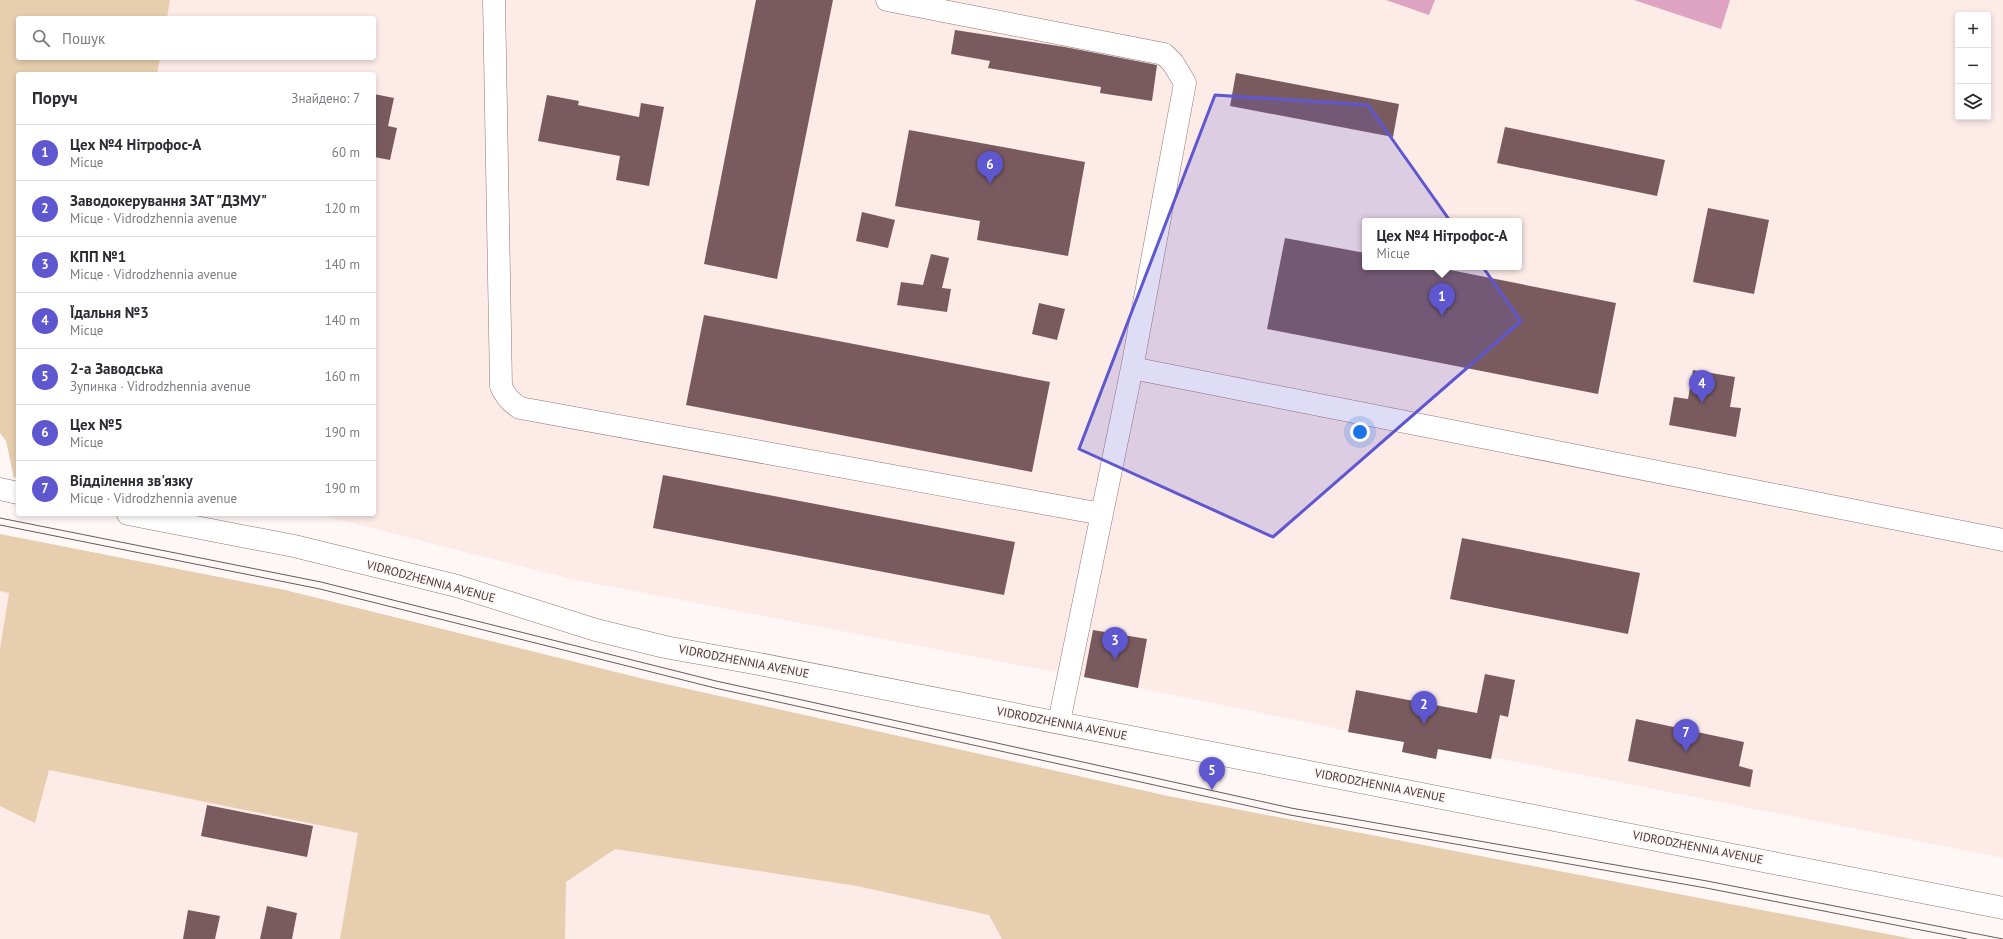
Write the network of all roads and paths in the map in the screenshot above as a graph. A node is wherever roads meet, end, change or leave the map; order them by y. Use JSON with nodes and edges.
{"nodes":[{"id":1,"x":494,"y":0,"type":"edge"},
{"id":2,"x":887,"y":0,"type":"edge"},
{"id":3,"x":1132,"y":368,"type":"junction"},
{"id":4,"x":0,"y":489,"type":"edge"},
{"id":5,"x":16,"y":493,"type":"edge"},
{"id":6,"x":1102,"y":514,"type":"junction"},
{"id":7,"x":138,"y":516,"type":"edge"},
{"id":8,"x":2003,"y":540,"type":"edge"},
{"id":9,"x":1059,"y":722,"type":"junction"},
{"id":10,"x":2003,"y":908,"type":"edge"}],
"edges":[{"from":1,"to":6,"type":"street"},
{"from":2,"to":3,"type":"street"},
{"from":3,"to":6,"type":"street"},
{"from":3,"to":8,"type":"street"},
{"from":4,"to":5,"type":"street"},
{"from":6,"to":9,"type":"street"},
{"from":7,"to":9,"type":"street","name":"VIDRODZHENNIA AVENUE"},
{"from":9,"to":10,"type":"street","name":"VIDRODZHENNIA AVENUE"}]}
